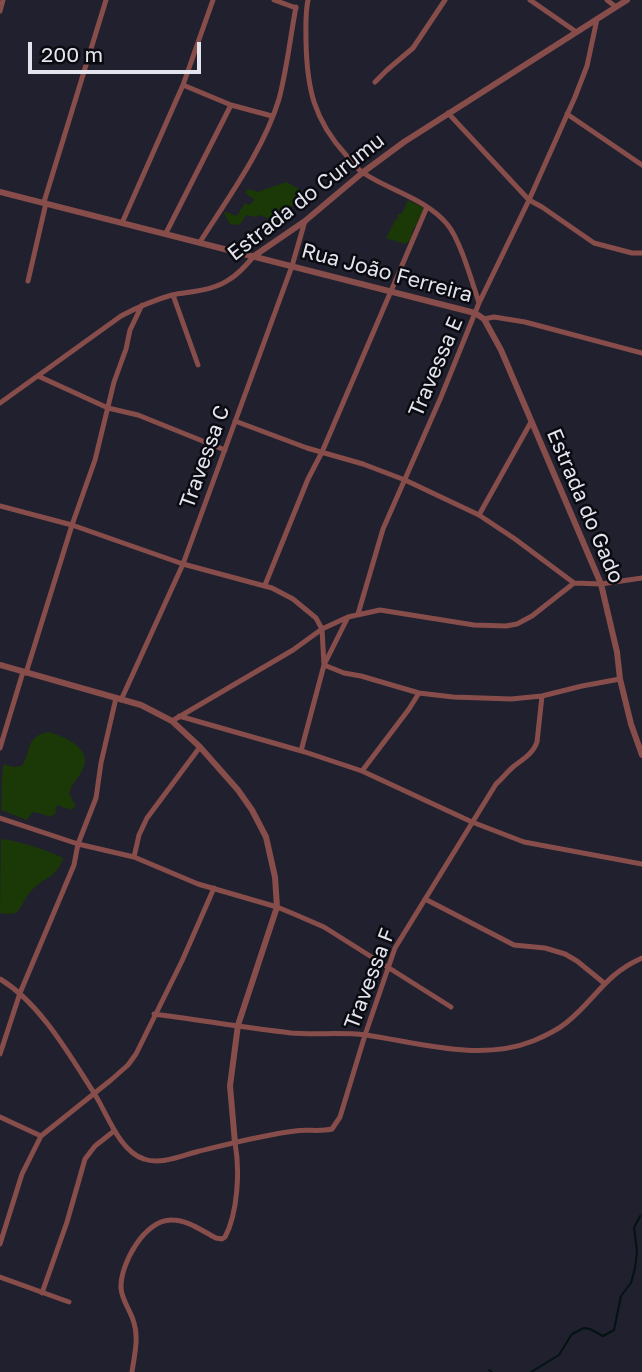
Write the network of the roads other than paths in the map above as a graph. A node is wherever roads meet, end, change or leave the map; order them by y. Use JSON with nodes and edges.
{"nodes":[{"id":1,"x":3,"y":0,"type":"edge"},
{"id":2,"x":106,"y":0,"type":"edge"},
{"id":3,"x":213,"y":0,"type":"edge"},
{"id":4,"x":274,"y":0,"type":"edge"},
{"id":5,"x":308,"y":0,"type":"edge"},
{"id":6,"x":445,"y":0,"type":"edge"},
{"id":7,"x":530,"y":0,"type":"edge"},
{"id":8,"x":607,"y":0,"type":"edge"},
{"id":9,"x":627,"y":0,"type":"edge"},
{"id":10,"x":616,"y":7,"type":"junction"},
{"id":11,"x":296,"y":8,"type":"junction"},
{"id":12,"x":0,"y":11,"type":"edge"},
{"id":13,"x":305,"y":11,"type":"junction"},
{"id":14,"x":597,"y":19,"type":"junction"},
{"id":15,"x":575,"y":32,"type":"junction"},
{"id":16,"x":375,"y":82,"type":"dead end"},
{"id":17,"x":183,"y":85,"type":"junction"},
{"id":18,"x":231,"y":105,"type":"junction"},
{"id":19,"x":448,"y":113,"type":"junction"},
{"id":20,"x":567,"y":114,"type":"junction"},
{"id":21,"x":272,"y":116,"type":"junction"},
{"id":22,"x":642,"y":165,"type":"edge"},
{"id":23,"x":362,"y":173,"type":"junction"},
{"id":24,"x":0,"y":192,"type":"edge"},
{"id":25,"x":529,"y":200,"type":"junction"},
{"id":26,"x":45,"y":203,"type":"junction"},
{"id":27,"x":427,"y":206,"type":"junction"},
{"id":28,"x":305,"y":221,"type":"junction"},
{"id":29,"x":122,"y":222,"type":"junction"},
{"id":30,"x":166,"y":233,"type":"junction"},
{"id":31,"x":200,"y":242,"type":"junction"},
{"id":32,"x":642,"y":253,"type":"edge"},
{"id":33,"x":254,"y":256,"type":"junction"},
{"id":34,"x":292,"y":266,"type":"junction"},
{"id":35,"x":28,"y":281,"type":"dead end"},
{"id":36,"x":390,"y":292,"type":"junction"},
{"id":37,"x":173,"y":295,"type":"junction"},
{"id":38,"x":479,"y":303,"type":"junction"},
{"id":39,"x":142,"y":304,"type":"junction"},
{"id":40,"x":475,"y":313,"type":"junction"},
{"id":41,"x":484,"y":320,"type":"junction"},
{"id":42,"x":642,"y":353,"type":"edge"},
{"id":43,"x":198,"y":365,"type":"dead end"},
{"id":44,"x":38,"y":376,"type":"junction"},
{"id":45,"x":0,"y":404,"type":"edge"},
{"id":46,"x":108,"y":408,"type":"junction"},
{"id":47,"x":235,"y":421,"type":"junction"},
{"id":48,"x":531,"y":422,"type":"junction"},
{"id":49,"x":225,"y":450,"type":"junction"},
{"id":50,"x":322,"y":452,"type":"junction"},
{"id":51,"x":405,"y":480,"type":"junction"},
{"id":52,"x":0,"y":506,"type":"edge"},
{"id":53,"x":479,"y":514,"type":"junction"},
{"id":54,"x":72,"y":525,"type":"junction"},
{"id":55,"x":183,"y":564,"type":"junction"},
{"id":56,"x":642,"y":578,"type":"edge"},
{"id":57,"x":574,"y":583,"type":"junction"},
{"id":58,"x":601,"y":584,"type":"junction"},
{"id":59,"x":265,"y":585,"type":"junction"},
{"id":60,"x":358,"y":614,"type":"junction"},
{"id":61,"x":348,"y":617,"type":"junction"},
{"id":62,"x":322,"y":629,"type":"junction"},
{"id":63,"x":0,"y":665,"type":"edge"},
{"id":64,"x":324,"y":665,"type":"junction"},
{"id":65,"x":25,"y":673,"type":"junction"},
{"id":66,"x":620,"y":679,"type":"junction"},
{"id":67,"x":419,"y":694,"type":"junction"},
{"id":68,"x":542,"y":696,"type":"junction"},
{"id":69,"x":119,"y":699,"type":"junction"},
{"id":70,"x":179,"y":716,"type":"junction"},
{"id":71,"x":172,"y":720,"type":"junction"},
{"id":72,"x":640,"y":743,"type":"edge"},
{"id":73,"x":200,"y":747,"type":"junction"},
{"id":74,"x":0,"y":748,"type":"edge"},
{"id":75,"x":301,"y":751,"type":"junction"},
{"id":76,"x":642,"y":755,"type":"edge"},
{"id":77,"x":362,"y":771,"type":"junction"},
{"id":78,"x":0,"y":818,"type":"edge"},
{"id":79,"x":472,"y":822,"type":"junction"},
{"id":80,"x":78,"y":844,"type":"junction"},
{"id":81,"x":134,"y":857,"type":"junction"},
{"id":82,"x":642,"y":864,"type":"edge"},
{"id":83,"x":214,"y":888,"type":"junction"},
{"id":84,"x":425,"y":899,"type":"junction"},
{"id":85,"x":277,"y":907,"type":"junction"},
{"id":86,"x":642,"y":958,"type":"edge"},
{"id":87,"x":388,"y":967,"type":"junction"},
{"id":88,"x":0,"y":979,"type":"edge"},
{"id":89,"x":604,"y":983,"type":"junction"},
{"id":90,"x":20,"y":993,"type":"junction"},
{"id":91,"x":451,"y":1007,"type":"dead end"},
{"id":92,"x":155,"y":1014,"type":"junction"},
{"id":93,"x":238,"y":1025,"type":"junction"},
{"id":94,"x":365,"y":1035,"type":"junction"},
{"id":95,"x":0,"y":1054,"type":"edge"},
{"id":96,"x":94,"y":1093,"type":"junction"},
{"id":97,"x":0,"y":1117,"type":"edge"},
{"id":98,"x":114,"y":1131,"type":"junction"},
{"id":99,"x":41,"y":1136,"type":"junction"},
{"id":100,"x":235,"y":1143,"type":"junction"},
{"id":101,"x":0,"y":1244,"type":"edge"},
{"id":102,"x":0,"y":1277,"type":"edge"},
{"id":103,"x":42,"y":1293,"type":"junction"},
{"id":104,"x":68,"y":1302,"type":"dead end"},
{"id":105,"x":132,"y":1372,"type":"edge"}],
"edges":[{"from":1,"to":12,"type":"street"},
{"from":2,"to":26,"type":"street"},
{"from":3,"to":17,"type":"street"},
{"from":4,"to":11,"type":"street"},
{"from":5,"to":13,"type":"street"},
{"from":6,"to":16,"type":"street"},
{"from":7,"to":15,"type":"street"},
{"from":8,"to":10,"type":"street"},
{"from":9,"to":10,"type":"street","name":"Estrada do Curumu"},
{"from":10,"to":14,"type":"street","name":"Estrada do Curumu"},
{"from":11,"to":13,"type":"street"},
{"from":11,"to":21,"type":"street"},
{"from":13,"to":23,"type":"street"},
{"from":14,"to":15,"type":"street","name":"Estrada do Curumu"},
{"from":14,"to":20,"type":"street","name":"Travessa E"},
{"from":15,"to":19,"type":"street","name":"Estrada do Curumu"},
{"from":17,"to":18,"type":"street"},
{"from":17,"to":29,"type":"street"},
{"from":18,"to":21,"type":"street"},
{"from":18,"to":30,"type":"street"},
{"from":19,"to":23,"type":"street","name":"Estrada do Curumu"},
{"from":19,"to":25,"type":"street"},
{"from":20,"to":22,"type":"street"},
{"from":20,"to":25,"type":"street","name":"Travessa E"},
{"from":21,"to":31,"type":"street"},
{"from":23,"to":27,"type":"street"},
{"from":23,"to":28,"type":"street","name":"Estrada do Curumu"},
{"from":24,"to":26,"type":"street","name":"Rua João Ferreira"},
{"from":25,"to":32,"type":"street"},
{"from":25,"to":38,"type":"street","name":"Travessa E"},
{"from":26,"to":29,"type":"street","name":"Rua João Ferreira"},
{"from":26,"to":35,"type":"street"},
{"from":27,"to":36,"type":"street"},
{"from":27,"to":38,"type":"street"},
{"from":28,"to":33,"type":"street","name":"Estrada do Curumu"},
{"from":28,"to":34,"type":"street","name":"Travessa C"},
{"from":29,"to":30,"type":"street","name":"Rua João Ferreira"},
{"from":30,"to":31,"type":"street","name":"Rua João Ferreira"},
{"from":31,"to":33,"type":"street","name":"Rua João Ferreira"},
{"from":33,"to":34,"type":"street","name":"Rua João Ferreira"},
{"from":33,"to":37,"type":"street","name":"Estrada do Curumu"},
{"from":34,"to":36,"type":"street","name":"Rua João Ferreira"},
{"from":34,"to":47,"type":"street","name":"Travessa C"},
{"from":36,"to":40,"type":"street","name":"Rua João Ferreira"},
{"from":36,"to":50,"type":"street"},
{"from":37,"to":39,"type":"street","name":"Estrada do Curumu"},
{"from":37,"to":43,"type":"street"},
{"from":38,"to":40,"type":"street","name":"Travessa E"},
{"from":39,"to":44,"type":"street","name":"Estrada do Curumu"},
{"from":39,"to":46,"type":"street"},
{"from":40,"to":41,"type":"street","name":"Rua João Ferreira"},
{"from":40,"to":51,"type":"street","name":"Travessa E"},
{"from":41,"to":42,"type":"street","name":"Rua João Ferreira"},
{"from":41,"to":48,"type":"street","name":"Estrada do Gado"},
{"from":44,"to":45,"type":"street","name":"Estrada do Curumu"},
{"from":44,"to":46,"type":"street"},
{"from":46,"to":49,"type":"street"},
{"from":46,"to":54,"type":"street"},
{"from":47,"to":49,"type":"street","name":"Travessa C"},
{"from":47,"to":50,"type":"street"},
{"from":48,"to":53,"type":"street"},
{"from":48,"to":58,"type":"street","name":"Estrada do Gado"},
{"from":49,"to":55,"type":"street","name":"Travessa C"},
{"from":50,"to":51,"type":"street"},
{"from":50,"to":59,"type":"street"},
{"from":51,"to":53,"type":"street"},
{"from":51,"to":60,"type":"street","name":"Travessa E"},
{"from":52,"to":54,"type":"street"},
{"from":53,"to":57,"type":"street"},
{"from":54,"to":55,"type":"street"},
{"from":54,"to":65,"type":"street"},
{"from":55,"to":59,"type":"street"},
{"from":55,"to":69,"type":"street","name":"Travessa C"},
{"from":56,"to":58,"type":"street"},
{"from":57,"to":58,"type":"street"},
{"from":57,"to":60,"type":"street"},
{"from":58,"to":66,"type":"street","name":"Estrada do Gado"},
{"from":59,"to":62,"type":"street"},
{"from":60,"to":61,"type":"street"},
{"from":61,"to":62,"type":"street"},
{"from":61,"to":64,"type":"street"},
{"from":62,"to":64,"type":"street"},
{"from":62,"to":70,"type":"street"},
{"from":63,"to":65,"type":"street"},
{"from":64,"to":67,"type":"street"},
{"from":64,"to":75,"type":"street"},
{"from":65,"to":69,"type":"street"},
{"from":65,"to":74,"type":"street"},
{"from":66,"to":68,"type":"street"},
{"from":66,"to":72,"type":"street","name":"Estrada do Gado"},
{"from":67,"to":68,"type":"street"},
{"from":67,"to":77,"type":"street"},
{"from":68,"to":79,"type":"street","name":"Travessa F"},
{"from":69,"to":71,"type":"street"},
{"from":69,"to":80,"type":"street","name":"Travessa C"},
{"from":70,"to":71,"type":"street"},
{"from":70,"to":75,"type":"street"},
{"from":71,"to":73,"type":"street"},
{"from":72,"to":76,"type":"street","name":"Estrada do Gado"},
{"from":73,"to":81,"type":"street"},
{"from":73,"to":85,"type":"street"},
{"from":75,"to":77,"type":"street"},
{"from":77,"to":79,"type":"street"},
{"from":78,"to":80,"type":"street"},
{"from":79,"to":82,"type":"street"},
{"from":79,"to":84,"type":"street","name":"Travessa F"},
{"from":80,"to":81,"type":"street"},
{"from":80,"to":90,"type":"street","name":"Travessa C"},
{"from":81,"to":83,"type":"street"},
{"from":83,"to":85,"type":"street"},
{"from":83,"to":92,"type":"street"},
{"from":84,"to":87,"type":"street","name":"Travessa F"},
{"from":84,"to":89,"type":"street"},
{"from":85,"to":87,"type":"street"},
{"from":85,"to":93,"type":"street"},
{"from":86,"to":89,"type":"street"},
{"from":87,"to":91,"type":"street"},
{"from":87,"to":94,"type":"street","name":"Travessa F"},
{"from":88,"to":90,"type":"street"},
{"from":89,"to":94,"type":"street"},
{"from":90,"to":95,"type":"street","name":"Travessa C"},
{"from":90,"to":96,"type":"street"},
{"from":92,"to":93,"type":"street"},
{"from":92,"to":96,"type":"street"},
{"from":93,"to":94,"type":"street"},
{"from":93,"to":100,"type":"street"},
{"from":94,"to":100,"type":"street","name":"Travessa F"},
{"from":96,"to":98,"type":"street"},
{"from":96,"to":99,"type":"street"},
{"from":97,"to":99,"type":"street"},
{"from":98,"to":100,"type":"street"},
{"from":98,"to":103,"type":"street"},
{"from":99,"to":101,"type":"street"},
{"from":100,"to":105,"type":"street"},
{"from":102,"to":103,"type":"street"},
{"from":103,"to":104,"type":"street"}]}
